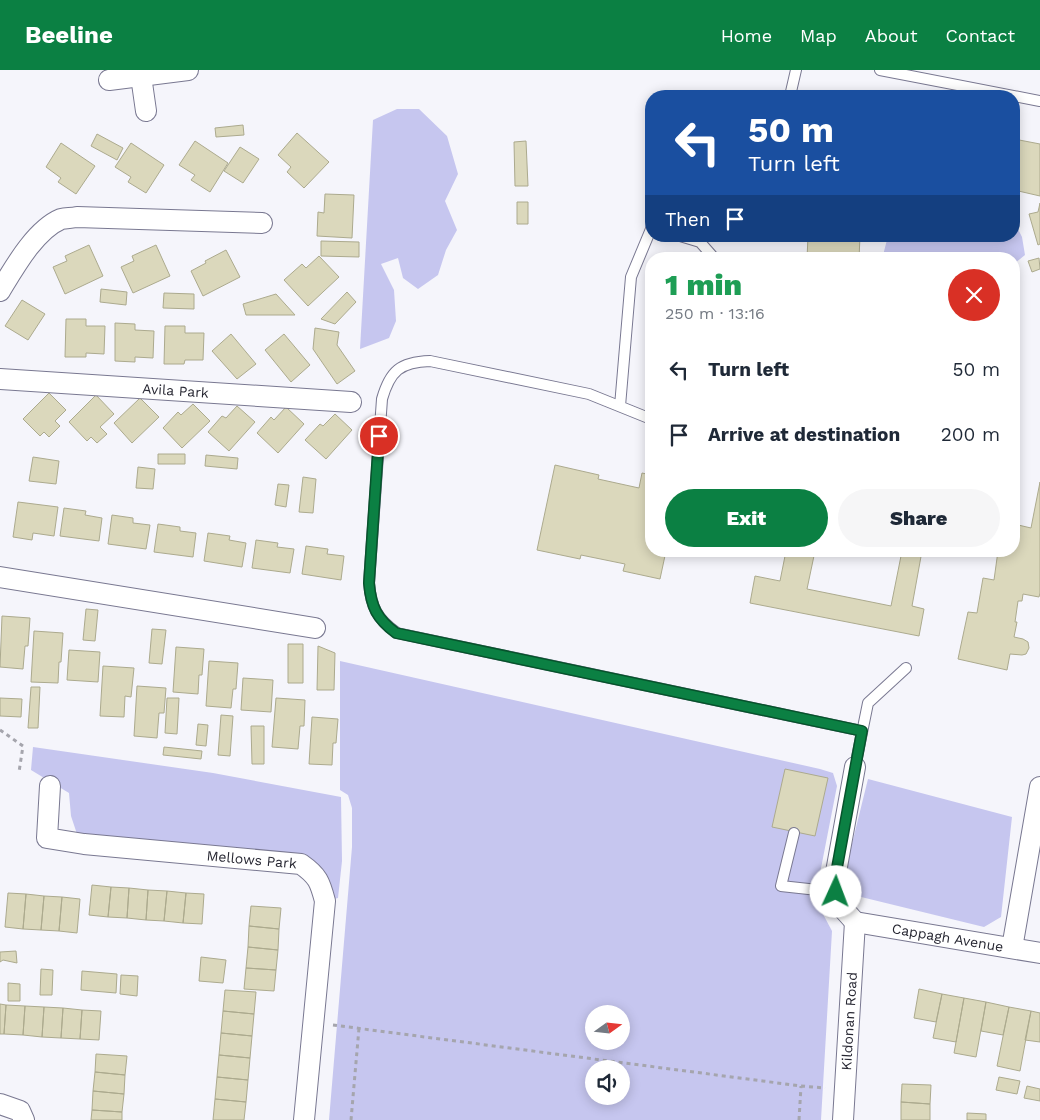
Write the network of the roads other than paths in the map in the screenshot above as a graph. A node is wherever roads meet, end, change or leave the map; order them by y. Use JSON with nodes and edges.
{"nodes":[{"id":1,"x":188,"y":70,"type":"edge"},
{"id":2,"x":796,"y":70,"type":"edge"},
{"id":3,"x":880,"y":70,"type":"edge"},
{"id":4,"x":142,"y":76,"type":"junction"},
{"id":5,"x":109,"y":80,"type":"dead end"},
{"id":6,"x":791,"y":90,"type":"edge"},
{"id":7,"x":983,"y":90,"type":"edge"},
{"id":8,"x":1020,"y":97,"type":"edge"},
{"id":9,"x":1040,"y":101,"type":"edge"},
{"id":10,"x":146,"y":111,"type":"dead end"},
{"id":11,"x":262,"y":224,"type":"dead end"},
{"id":12,"x":646,"y":242,"type":"edge"},
{"id":13,"x":700,"y":242,"type":"edge"},
{"id":14,"x":709,"y":252,"type":"edge"},
{"id":15,"x":0,"y":291,"type":"edge"},
{"id":16,"x":0,"y":378,"type":"edge"},
{"id":17,"x":351,"y":402,"type":"dead end"},
{"id":18,"x":620,"y":406,"type":"junction"},
{"id":19,"x":645,"y":416,"type":"edge"},
{"id":20,"x":0,"y":577,"type":"edge"},
{"id":21,"x":316,"y":628,"type":"dead end"},
{"id":22,"x":906,"y":668,"type":"dead end"},
{"id":23,"x":862,"y":731,"type":"junction"},
{"id":24,"x":855,"y":767,"type":"joint"},
{"id":25,"x":50,"y":786,"type":"dead end"},
{"id":26,"x":1040,"y":787,"type":"edge"},
{"id":27,"x":794,"y":832,"type":"dead end"},
{"id":28,"x":836,"y":892,"type":"junction"},
{"id":29,"x":855,"y":922,"type":"junction"},
{"id":30,"x":1012,"y":948,"type":"junction"},
{"id":31,"x":1040,"y":953,"type":"edge"},
{"id":32,"x":0,"y":1104,"type":"edge"},
{"id":33,"x":24,"y":1120,"type":"edge"},
{"id":34,"x":304,"y":1120,"type":"edge"},
{"id":35,"x":843,"y":1120,"type":"edge"}],
"edges":[{"from":1,"to":4,"type":"street"},
{"from":2,"to":6,"type":"lane"},
{"from":3,"to":7,"type":"lane"},
{"from":4,"to":5,"type":"street"},
{"from":4,"to":10,"type":"street"},
{"from":8,"to":9,"type":"lane"},
{"from":11,"to":15,"type":"street"},
{"from":12,"to":18,"type":"lane"},
{"from":13,"to":14,"type":"lane"},
{"from":16,"to":17,"type":"street","name":"Avila Park"},
{"from":18,"to":19,"type":"lane"},
{"from":18,"to":23,"type":"lane"},
{"from":20,"to":21,"type":"street"},
{"from":22,"to":23,"type":"lane"},
{"from":23,"to":24,"type":"lane"},
{"from":24,"to":28,"type":"street"},
{"from":25,"to":34,"type":"street","name":"Mellows Park"},
{"from":26,"to":30,"type":"street"},
{"from":27,"to":28,"type":"lane"},
{"from":28,"to":29,"type":"street"},
{"from":29,"to":30,"type":"street","name":"Cappagh Avenue"},
{"from":29,"to":35,"type":"street","name":"Kildonan Road"},
{"from":30,"to":31,"type":"street","name":"Cappagh Avenue"},
{"from":32,"to":33,"type":"street"}]}
